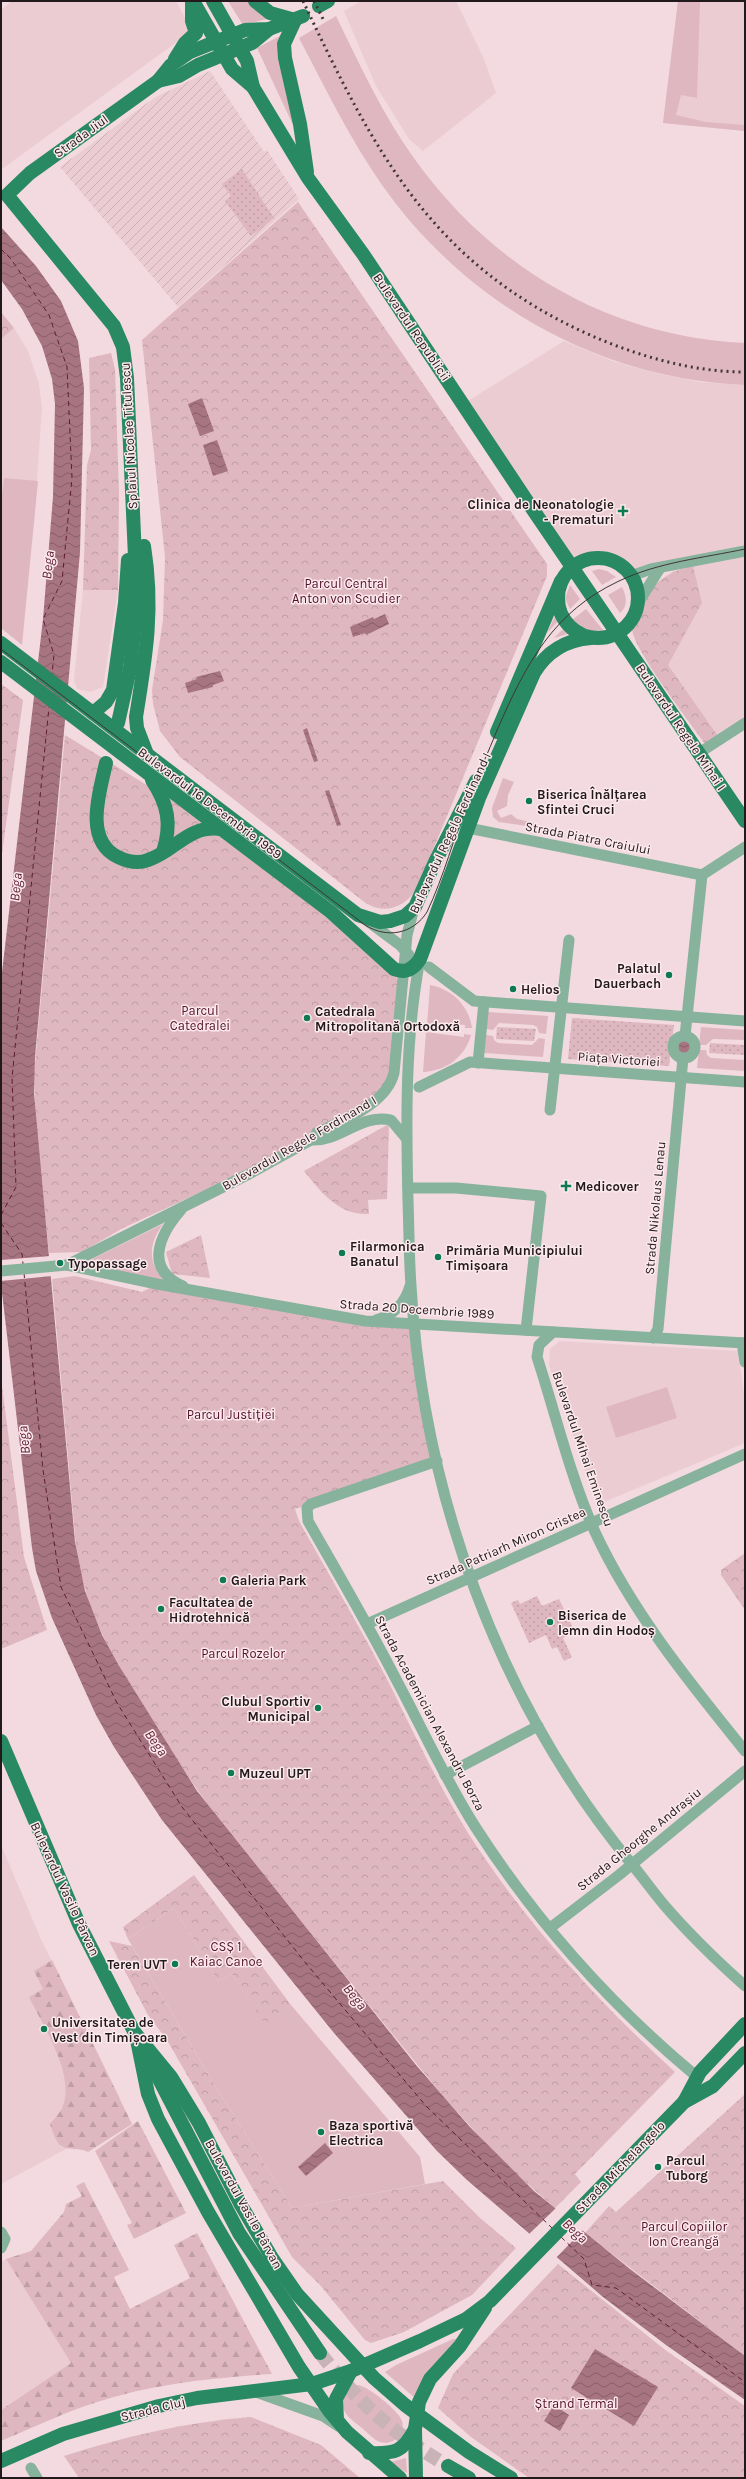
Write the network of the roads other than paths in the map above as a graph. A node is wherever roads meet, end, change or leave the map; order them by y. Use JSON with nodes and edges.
{"nodes":[{"id":1,"x":193,"y":1,"type":"edge"},
{"id":2,"x":213,"y":1,"type":"edge"},
{"id":3,"x":255,"y":1,"type":"edge"},
{"id":4,"x":299,"y":18,"type":"junction"},
{"id":5,"x":269,"y":29,"type":"junction"},
{"id":6,"x":232,"y":35,"type":"junction"},
{"id":7,"x":216,"y":41,"type":"junction"},
{"id":8,"x":239,"y":47,"type":"junction"},
{"id":9,"x":223,"y":54,"type":"junction"},
{"id":10,"x":171,"y":65,"type":"junction"},
{"id":11,"x":158,"y":81,"type":"junction"},
{"id":12,"x":253,"y":87,"type":"junction"},
{"id":13,"x":308,"y":178,"type":"junction"},
{"id":14,"x":22,"y":179,"type":"junction"},
{"id":15,"x":4,"y":192,"type":"edge"},
{"id":16,"x":22,"y":213,"type":"junction"},
{"id":17,"x":131,"y":486,"type":"junction"},
{"id":18,"x":745,"y":552,"type":"edge"},
{"id":19,"x":573,"y":567,"type":"junction"},
{"id":20,"x":660,"y":568,"type":"junction"},
{"id":21,"x":631,"y":576,"type":"junction"},
{"id":22,"x":561,"y":581,"type":"junction"},
{"id":23,"x":636,"y":612,"type":"junction"},
{"id":24,"x":618,"y":633,"type":"junction"},
{"id":25,"x":591,"y":638,"type":"junction"},
{"id":26,"x":1,"y":643,"type":"edge"},
{"id":27,"x":1,"y":662,"type":"edge"},
{"id":28,"x":94,"y":714,"type":"junction"},
{"id":29,"x":745,"y":723,"type":"edge"},
{"id":30,"x":118,"y":724,"type":"dead end"},
{"id":31,"x":699,"y":753,"type":"junction"},
{"id":32,"x":147,"y":754,"type":"junction"},
{"id":33,"x":106,"y":763,"type":"dead end"},
{"id":34,"x":147,"y":772,"type":"junction"},
{"id":35,"x":745,"y":821,"type":"edge"},
{"id":36,"x":468,"y":828,"type":"junction"},
{"id":37,"x":221,"y":829,"type":"junction"},
{"id":38,"x":745,"y":847,"type":"edge"},
{"id":39,"x":163,"y":852,"type":"junction"},
{"id":40,"x":702,"y":875,"type":"junction"},
{"id":41,"x":415,"y":907,"type":"junction"},
{"id":42,"x":358,"y":915,"type":"junction"},
{"id":43,"x":568,"y":940,"type":"dead end"},
{"id":44,"x":406,"y":951,"type":"junction"},
{"id":45,"x":385,"y":962,"type":"junction"},
{"id":46,"x":417,"y":966,"type":"junction"},
{"id":47,"x":401,"y":990,"type":"junction"},
{"id":48,"x":484,"y":1002,"type":"junction"},
{"id":49,"x":561,"y":1003,"type":"junction"},
{"id":50,"x":687,"y":1011,"type":"junction"},
{"id":51,"x":745,"y":1021,"type":"edge"},
{"id":52,"x":685,"y":1036,"type":"junction"},
{"id":53,"x":683,"y":1058,"type":"junction"},
{"id":54,"x":478,"y":1063,"type":"junction"},
{"id":55,"x":554,"y":1068,"type":"junction"},
{"id":56,"x":681,"y":1077,"type":"junction"},
{"id":57,"x":745,"y":1082,"type":"edge"},
{"id":58,"x":419,"y":1087,"type":"dead end"},
{"id":59,"x":550,"y":1110,"type":"dead end"},
{"id":60,"x":407,"y":1138,"type":"junction"},
{"id":61,"x":311,"y":1140,"type":"junction"},
{"id":62,"x":408,"y":1188,"type":"junction"},
{"id":63,"x":182,"y":1209,"type":"junction"},
{"id":64,"x":67,"y":1265,"type":"junction"},
{"id":65,"x":1,"y":1271,"type":"edge"},
{"id":66,"x":410,"y":1275,"type":"junction"},
{"id":67,"x":193,"y":1289,"type":"junction"},
{"id":68,"x":360,"y":1320,"type":"junction"},
{"id":69,"x":415,"y":1324,"type":"junction"},
{"id":70,"x":526,"y":1330,"type":"junction"},
{"id":71,"x":553,"y":1332,"type":"junction"},
{"id":72,"x":658,"y":1335,"type":"junction"},
{"id":73,"x":744,"y":1343,"type":"edge"},
{"id":74,"x":745,"y":1362,"type":"edge"},
{"id":75,"x":745,"y":1454,"type":"edge"},
{"id":76,"x":437,"y":1461,"type":"junction"},
{"id":77,"x":592,"y":1523,"type":"junction"},
{"id":78,"x":470,"y":1577,"type":"junction"},
{"id":79,"x":367,"y":1624,"type":"junction"},
{"id":80,"x":538,"y":1726,"type":"junction"},
{"id":81,"x":1,"y":1741,"type":"edge"},
{"id":82,"x":745,"y":1751,"type":"edge"},
{"id":83,"x":745,"y":1771,"type":"edge"},
{"id":84,"x":445,"y":1775,"type":"junction"},
{"id":85,"x":632,"y":1864,"type":"junction"},
{"id":86,"x":550,"y":1928,"type":"junction"},
{"id":87,"x":745,"y":1986,"type":"edge"},
{"id":88,"x":745,"y":2024,"type":"edge"},
{"id":89,"x":135,"y":2033,"type":"junction"},
{"id":90,"x":745,"y":2053,"type":"edge"},
{"id":91,"x":696,"y":2076,"type":"junction"},
{"id":92,"x":684,"y":2102,"type":"junction"},
{"id":93,"x":1,"y":2232,"type":"edge"},
{"id":94,"x":2,"y":2247,"type":"edge"},
{"id":95,"x":490,"y":2301,"type":"junction"},
{"id":96,"x":320,"y":2353,"type":"tunnel mouth"},
{"id":97,"x":357,"y":2368,"type":"junction"},
{"id":98,"x":312,"y":2384,"type":"junction"},
{"id":99,"x":256,"y":2392,"type":"junction"},
{"id":100,"x":417,"y":2415,"type":"junction"},
{"id":101,"x":337,"y":2420,"type":"junction"},
{"id":102,"x":415,"y":2429,"type":"junction"},
{"id":103,"x":347,"y":2432,"type":"junction"},
{"id":104,"x":369,"y":2453,"type":"junction"},
{"id":105,"x":1,"y":2461,"type":"edge"},
{"id":106,"x":448,"y":2466,"type":"tunnel mouth"},
{"id":107,"x":31,"y":2468,"type":"dead end"},
{"id":108,"x":37,"y":2478,"type":"edge"},
{"id":109,"x":400,"y":2478,"type":"edge"},
{"id":110,"x":416,"y":2478,"type":"edge"},
{"id":111,"x":470,"y":2478,"type":"edge"},
{"id":112,"x":511,"y":2478,"type":"edge"}],
"edges":[{"from":1,"to":7,"type":"main road","name":"Bulevardul Republicii"},
{"from":1,"to":10,"type":"main road"},
{"from":2,"to":6,"type":"main road","name":"Bulevardul Republicii"},
{"from":3,"to":4,"type":"main road"},
{"from":4,"to":5,"type":"main road"},
{"from":4,"to":13,"type":"main road"},
{"from":5,"to":6,"type":"main road","name":"Strada Jiul"},
{"from":5,"to":8,"type":"main road","name":"Strada Jiul"},
{"from":6,"to":7,"type":"main road","name":"Strada Jiul"},
{"from":6,"to":8,"type":"main road","name":"Bulevardul Republicii"},
{"from":7,"to":9,"type":"main road","name":"Bulevardul Republicii"},
{"from":7,"to":10,"type":"main road","name":"Strada Jiul"},
{"from":8,"to":9,"type":"main road","name":"Strada Jiul"},
{"from":8,"to":12,"type":"main road","name":"Bulevardul Republicii"},
{"from":9,"to":11,"type":"main road","name":"Strada Jiul"},
{"from":9,"to":12,"type":"main road","name":"Bulevardul Republicii"},
{"from":10,"to":11,"type":"main road","name":"Strada Jiul"},
{"from":11,"to":14,"type":"main road","name":"Strada Jiul"},
{"from":12,"to":13,"type":"main road","name":"Bulevardul Republicii"},
{"from":13,"to":19,"type":"main road","name":"Bulevardul Republicii"},
{"from":14,"to":15,"type":"main road","name":"Strada Jiul"},
{"from":14,"to":16,"type":"main road"},
{"from":15,"to":16,"type":"main road","name":"Splaiul Nicolae Titulescu"},
{"from":16,"to":17,"type":"main road","name":"Splaiul Nicolae Titulescu"},
{"from":17,"to":28,"type":"main road"},
{"from":17,"to":30,"type":"main road","name":"Splaiul Nicolae Titulescu"},
{"from":17,"to":32,"type":"main road"},
{"from":18,"to":20,"type":"street"},
{"from":19,"to":21,"type":"main road"},
{"from":19,"to":22,"type":"main road"},
{"from":19,"to":24,"type":"main road","name":"Bulevardul Republicii"},
{"from":20,"to":21,"type":"street"},
{"from":20,"to":23,"type":"street"},
{"from":21,"to":23,"type":"main road"},
{"from":22,"to":25,"type":"main road"},
{"from":22,"to":41,"type":"main road","name":"Bulevardul Regele Ferdinand I"},
{"from":23,"to":24,"type":"main road"},
{"from":24,"to":25,"type":"main road","name":"Bulevardul Regele Ferdinand I"},
{"from":24,"to":31,"type":"main road","name":"Bulevardul Regele Mihai I"},
{"from":25,"to":36,"type":"main road","name":"Bulevardul Regele Ferdinand I"},
{"from":26,"to":28,"type":"main road","name":"Bulevardul 16 Decembrie 1989"},
{"from":27,"to":34,"type":"main road","name":"Bulevardul 16 Decembrie 1989"},
{"from":28,"to":32,"type":"main road","name":"Bulevardul 16 Decembrie 1989"},
{"from":29,"to":31,"type":"street"},
{"from":31,"to":35,"type":"main road","name":"Bulevardul Regele Mihai I"},
{"from":32,"to":42,"type":"main road","name":"Bulevardul 16 Decembrie 1989"},
{"from":33,"to":39,"type":"main road"},
{"from":34,"to":37,"type":"main road","name":"Bulevardul 16 Decembrie 1989"},
{"from":34,"to":39,"type":"main road"},
{"from":36,"to":40,"type":"street","name":"Strada Piatra Craiului"},
{"from":36,"to":46,"type":"main road","name":"Bulevardul Regele Ferdinand I"},
{"from":37,"to":39,"type":"main road"},
{"from":37,"to":45,"type":"main road","name":"Bulevardul 16 Decembrie 1989"},
{"from":38,"to":40,"type":"street"},
{"from":40,"to":50,"type":"street"},
{"from":41,"to":42,"type":"main road"},
{"from":41,"to":44,"type":"street","name":"Bulevardul Regele Ferdinand I"},
{"from":42,"to":44,"type":"street","name":"Bulevardul 16 Decembrie 1989"},
{"from":43,"to":49,"type":"street"},
{"from":44,"to":46,"type":"street","name":"Bulevardul Regele Ferdinand I"},
{"from":45,"to":46,"type":"main road","name":"Bulevardul 16 Decembrie 1989"},
{"from":45,"to":47,"type":"street"},
{"from":46,"to":47,"type":"street","name":"Bulevardul Regele Ferdinand I"},
{"from":46,"to":48,"type":"street"},
{"from":46,"to":60,"type":"street"},
{"from":47,"to":61,"type":"street","name":"Bulevardul Regele Ferdinand I"},
{"from":48,"to":49,"type":"street"},
{"from":48,"to":54,"type":"street"},
{"from":49,"to":50,"type":"street"},
{"from":49,"to":55,"type":"street"},
{"from":50,"to":51,"type":"street"},
{"from":50,"to":52,"type":"street"},
{"from":52,"to":53,"type":"street","name":"Piața Victoriei"},
{"from":52,"to":53,"type":"street"},
{"from":53,"to":56,"type":"street"},
{"from":54,"to":55,"type":"street","name":"Piața Victoriei"},
{"from":54,"to":58,"type":"street","name":"Piața Victoriei"},
{"from":55,"to":56,"type":"street","name":"Piața Victoriei"},
{"from":55,"to":59,"type":"street"},
{"from":56,"to":57,"type":"street","name":"Piața Victoriei"},
{"from":56,"to":72,"type":"street","name":"Strada Nikolaus Lenau"},
{"from":60,"to":61,"type":"street"},
{"from":60,"to":62,"type":"street"},
{"from":61,"to":63,"type":"street","name":"Bulevardul Regele Ferdinand I"},
{"from":62,"to":66,"type":"street"},
{"from":62,"to":70,"type":"street"},
{"from":63,"to":64,"type":"street","name":"Bulevardul Regele Ferdinand I"},
{"from":63,"to":67,"type":"street"},
{"from":64,"to":65,"type":"street"},
{"from":64,"to":67,"type":"street","name":"Strada 20 Decembrie 1989"},
{"from":66,"to":68,"type":"street"},
{"from":66,"to":69,"type":"street"},
{"from":67,"to":68,"type":"street","name":"Strada 20 Decembrie 1989"},
{"from":68,"to":69,"type":"street","name":"Strada 20 Decembrie 1989"},
{"from":69,"to":70,"type":"street","name":"Strada 20 Decembrie 1989"},
{"from":69,"to":76,"type":"street"},
{"from":70,"to":71,"type":"street","name":"Strada 20 Decembrie 1989"},
{"from":71,"to":72,"type":"street","name":"Strada 20 Decembrie 1989"},
{"from":71,"to":77,"type":"street","name":"Bulevardul Mihai Eminescu"},
{"from":72,"to":73,"type":"street","name":"Strada 20 Decembrie 1989"},
{"from":73,"to":74,"type":"street"},
{"from":75,"to":77,"type":"street","name":"Strada Patriarh Miron Cristea"},
{"from":76,"to":78,"type":"street"},
{"from":76,"to":79,"type":"street","name":"Strada Academician Alexandru Borza"},
{"from":77,"to":78,"type":"street","name":"Strada Patriarh Miron Cristea"},
{"from":77,"to":82,"type":"street","name":"Bulevardul Mihai Eminescu"},
{"from":78,"to":79,"type":"street","name":"Strada Patriarh Miron Cristea"},
{"from":78,"to":80,"type":"street"},
{"from":79,"to":84,"type":"street","name":"Strada Academician Alexandru Borza"},
{"from":80,"to":84,"type":"street"},
{"from":80,"to":85,"type":"street"},
{"from":81,"to":89,"type":"main road","name":"Bulevardul Vasile Pârvan"},
{"from":83,"to":85,"type":"street","name":"Strada Gheorghe Andrașiu"},
{"from":84,"to":86,"type":"street","name":"Strada Academician Alexandru Borza"},
{"from":85,"to":86,"type":"street","name":"Strada Gheorghe Andrașiu"},
{"from":85,"to":87,"type":"street"},
{"from":86,"to":91,"type":"street","name":"Strada Academician Alexandru Borza"},
{"from":88,"to":91,"type":"main road","name":"Strada Michelangelo"},
{"from":89,"to":96,"type":"main road"},
{"from":89,"to":97,"type":"main road","name":"Bulevardul Vasile Pârvan"},
{"from":89,"to":98,"type":"main road","name":"Bulevardul Vasile Pârvan"},
{"from":90,"to":92,"type":"main road","name":"Strada Michelangelo"},
{"from":91,"to":92,"type":"main road","name":"Strada Michelangelo"},
{"from":92,"to":95,"type":"main road","name":"Strada Michelangelo"},
{"from":93,"to":94,"type":"street"},
{"from":95,"to":97,"type":"main road","name":"Strada Michelangelo"},
{"from":95,"to":100,"type":"main road","name":"Strada Michelangelo"},
{"from":97,"to":98,"type":"main road","name":"Strada Michelangelo"},
{"from":97,"to":100,"type":"main road","name":"Bulevardul Vasile Pârvan"},
{"from":97,"to":101,"type":"main road"},
{"from":98,"to":99,"type":"main road","name":"Strada Cluj"},
{"from":98,"to":101,"type":"main road","name":"Bulevardul Vasile Pârvan"},
{"from":99,"to":103,"type":"street"},
{"from":99,"to":105,"type":"main road","name":"Strada Cluj"},
{"from":100,"to":102,"type":"main road","name":"Strada Michelangelo"},
{"from":100,"to":112,"type":"main road","name":"Bulevardul Vasile Pârvan"},
{"from":101,"to":103,"type":"main road","name":"Bulevardul Vasile Pârvan"},
{"from":102,"to":104,"type":"main road"},
{"from":102,"to":110,"type":"main road"},
{"from":103,"to":104,"type":"main road","name":"Bulevardul Vasile Pârvan"},
{"from":104,"to":109,"type":"main road","name":"Bulevardul Vasile Pârvan"},
{"from":106,"to":111,"type":"main road"},
{"from":107,"to":108,"type":"street"}]}
